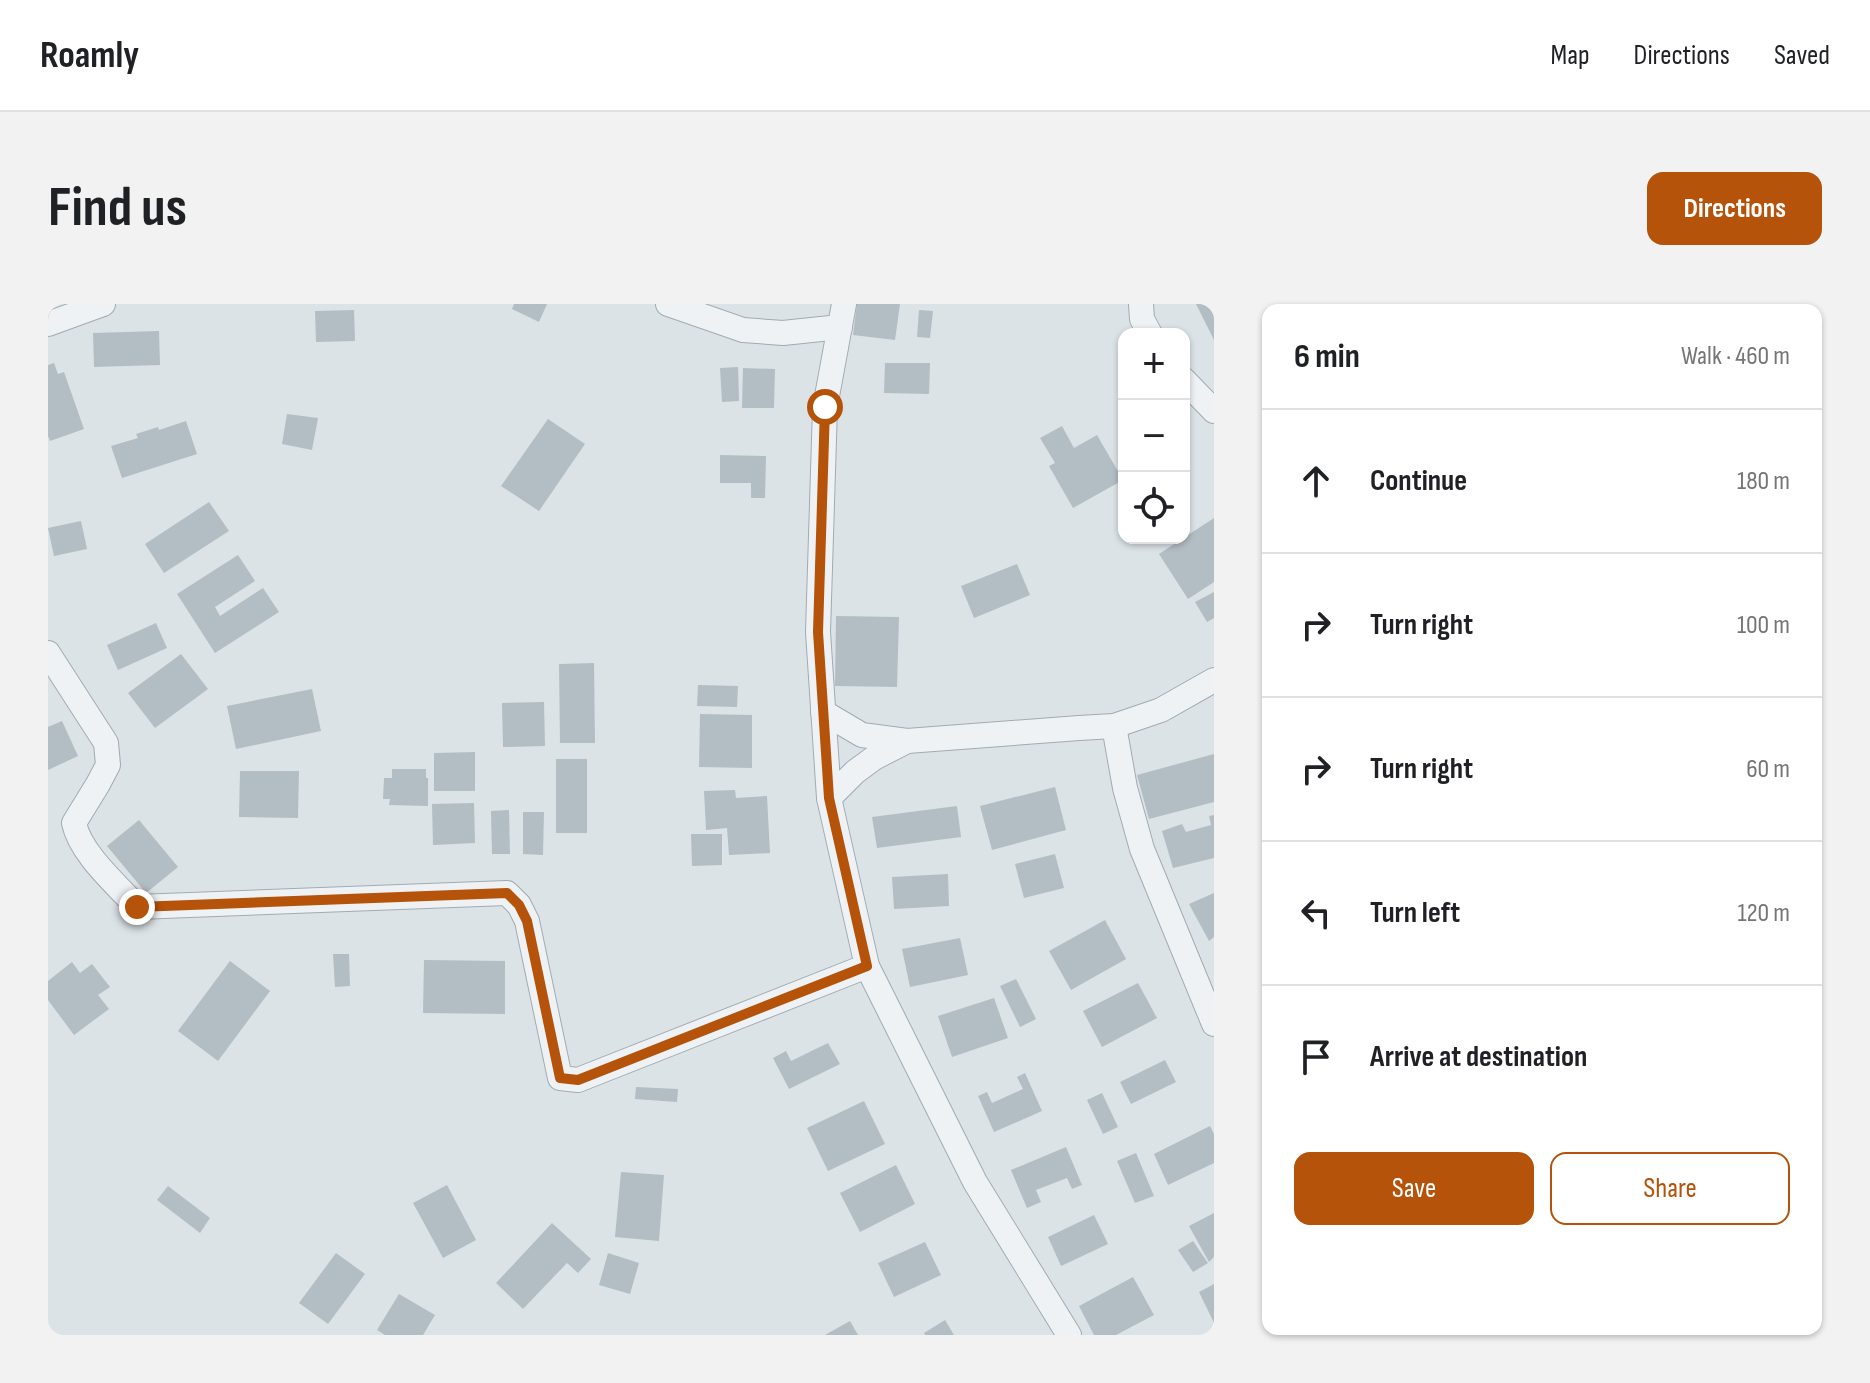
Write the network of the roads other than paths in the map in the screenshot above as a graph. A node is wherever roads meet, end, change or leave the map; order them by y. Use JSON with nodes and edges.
{"nodes":[{"id":1,"x":103,"y":304,"type":"edge"},
{"id":2,"x":668,"y":304,"type":"edge"},
{"id":3,"x":1141,"y":304,"type":"edge"},
{"id":4,"x":842,"y":315,"type":"edge"},
{"id":5,"x":48,"y":324,"type":"edge"},
{"id":6,"x":1147,"y":328,"type":"edge"},
{"id":7,"x":1190,"y":386,"type":"edge"},
{"id":8,"x":1214,"y":411,"type":"edge"},
{"id":9,"x":48,"y":653,"type":"edge"},
{"id":10,"x":1214,"y":680,"type":"edge"},
{"id":11,"x":823,"y":712,"type":"junction"},
{"id":12,"x":1114,"y":726,"type":"junction"},
{"id":13,"x":907,"y":741,"type":"junction"},
{"id":14,"x":829,"y":798,"type":"junction"},
{"id":15,"x":867,"y":966,"type":"junction"},
{"id":16,"x":1214,"y":1024,"type":"edge"},
{"id":17,"x":1069,"y":1335,"type":"edge"}],
"edges":[{"from":1,"to":5,"type":"street"},
{"from":2,"to":4,"type":"street"},
{"from":3,"to":6,"type":"street"},
{"from":4,"to":11,"type":"street"},
{"from":7,"to":8,"type":"street"},
{"from":9,"to":15,"type":"street"},
{"from":10,"to":12,"type":"street"},
{"from":11,"to":13,"type":"street"},
{"from":11,"to":14,"type":"street"},
{"from":12,"to":13,"type":"street"},
{"from":12,"to":16,"type":"street"},
{"from":13,"to":14,"type":"street"},
{"from":14,"to":15,"type":"street"},
{"from":15,"to":17,"type":"street"}]}
